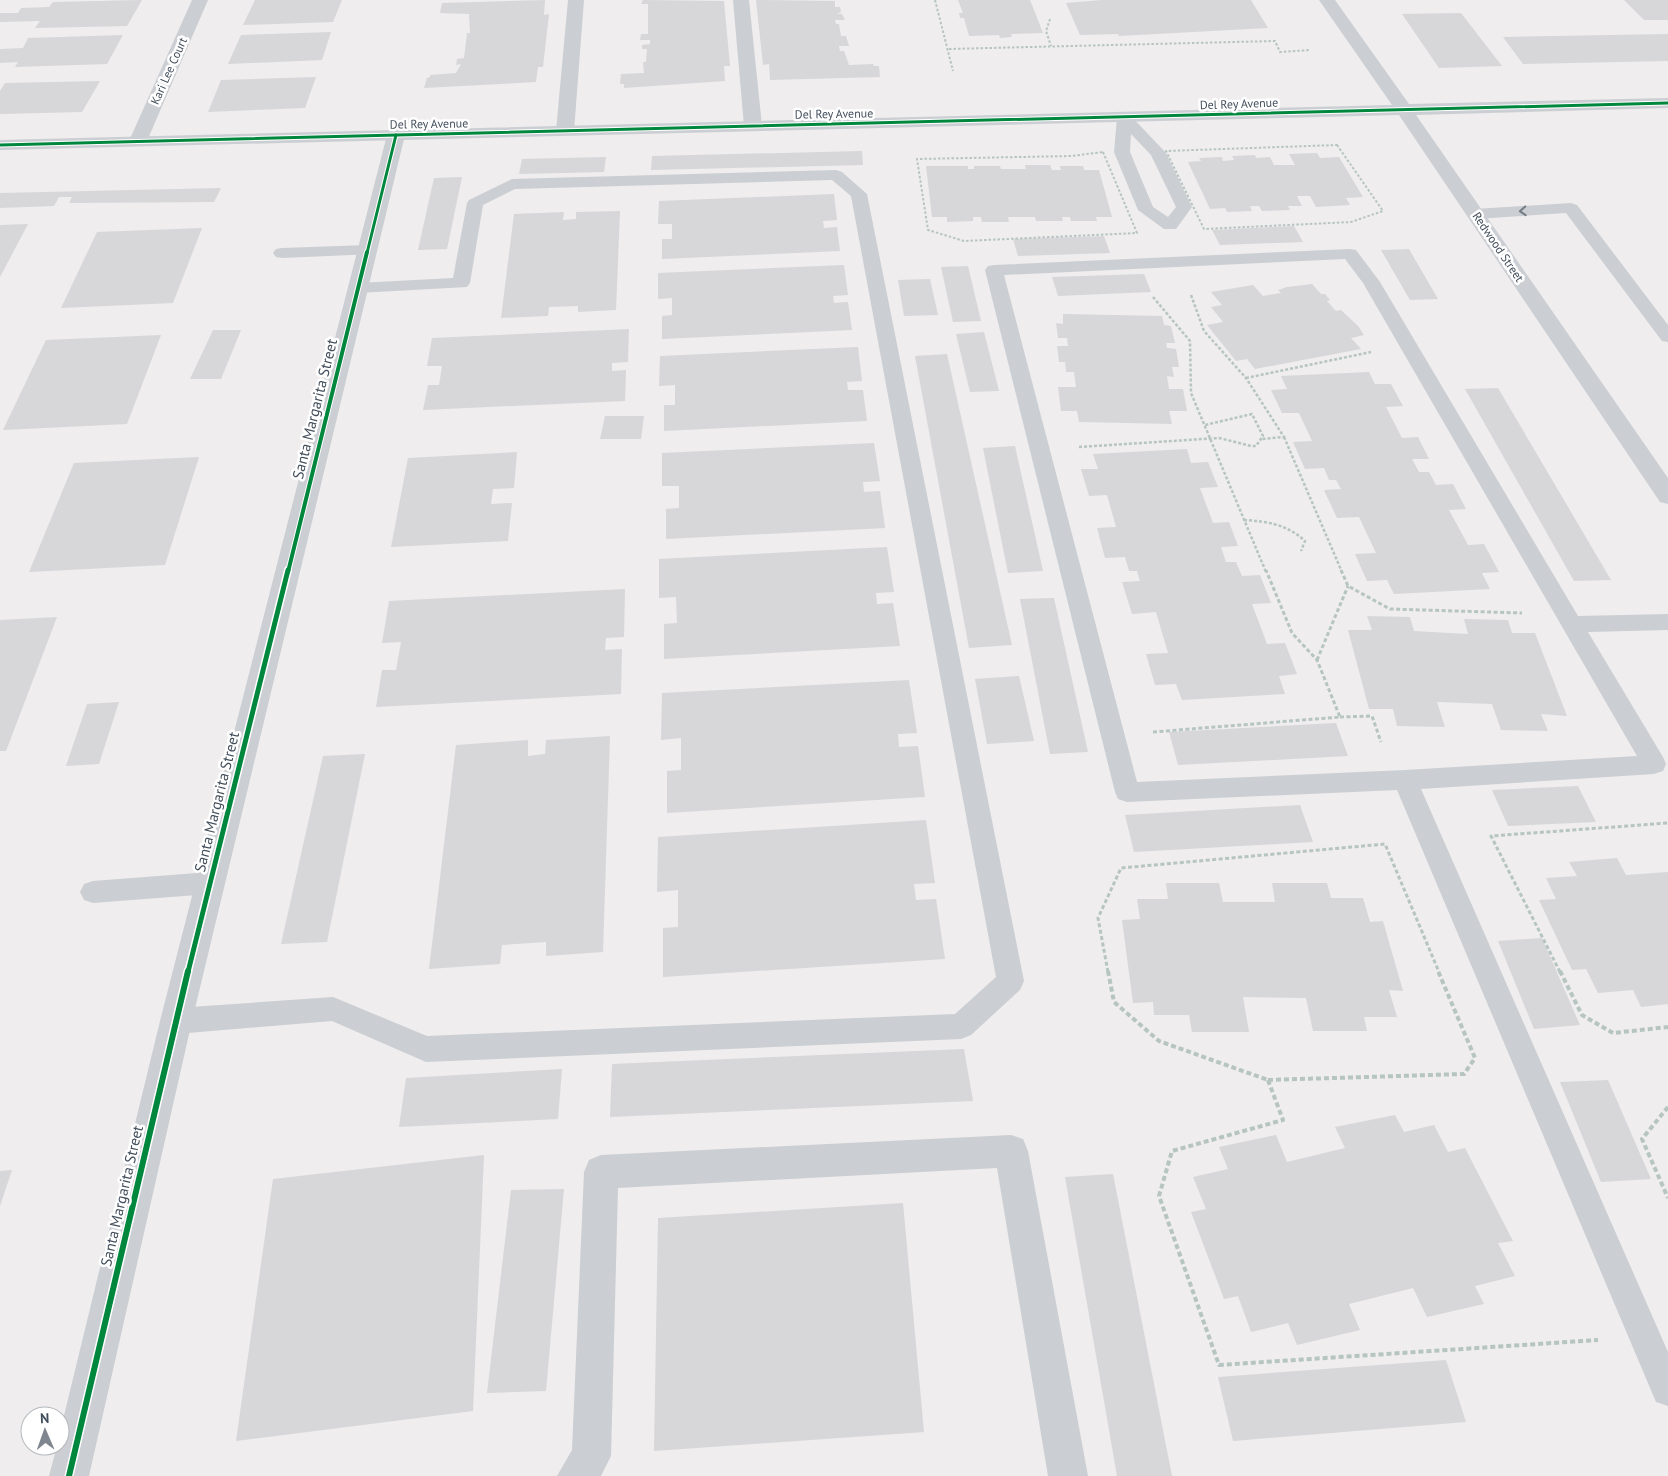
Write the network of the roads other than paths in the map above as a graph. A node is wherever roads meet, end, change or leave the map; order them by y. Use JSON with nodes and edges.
{"nodes":[{"id":1,"x":200,"y":0,"type":"edge"},
{"id":2,"x":576,"y":0,"type":"edge"},
{"id":3,"x":741,"y":0,"type":"edge"},
{"id":4,"x":1327,"y":0,"type":"edge"},
{"id":5,"x":1668,"y":103,"type":"edge"},
{"id":6,"x":1404,"y":109,"type":"junction"},
{"id":7,"x":1125,"y":118,"type":"junction"},
{"id":8,"x":753,"y":126,"type":"junction"},
{"id":9,"x":564,"y":131,"type":"junction"},
{"id":10,"x":396,"y":135,"type":"junction"},
{"id":11,"x":138,"y":141,"type":"junction"},
{"id":12,"x":0,"y":145,"type":"edge"},
{"id":13,"x":1475,"y":214,"type":"junction"},
{"id":14,"x":1170,"y":225,"type":"junction"},
{"id":15,"x":368,"y":250,"type":"junction"},
{"id":16,"x":282,"y":253,"type":"dead end"},
{"id":17,"x":1184,"y":262,"type":"junction"},
{"id":18,"x":358,"y":288,"type":"junction"},
{"id":19,"x":1668,"y":337,"type":"edge"},
{"id":20,"x":1668,"y":496,"type":"edge"},
{"id":21,"x":1668,"y":622,"type":"edge"},
{"id":22,"x":1572,"y":624,"type":"junction"},
{"id":23,"x":1405,"y":780,"type":"junction"},
{"id":24,"x":210,"y":883,"type":"junction"},
{"id":25,"x":93,"y":892,"type":"dead end"},
{"id":26,"x":176,"y":1021,"type":"junction"},
{"id":27,"x":1668,"y":1390,"type":"edge"},
{"id":28,"x":70,"y":1476,"type":"edge"},
{"id":29,"x":577,"y":1476,"type":"edge"},
{"id":30,"x":1068,"y":1476,"type":"edge"}],
"edges":[{"from":1,"to":11,"type":"street","name":"Kari Lee Court"},
{"from":2,"to":9,"type":"street"},
{"from":3,"to":8,"type":"street"},
{"from":4,"to":6,"type":"street","name":"Redwood Street"},
{"from":5,"to":6,"type":"street","name":"Del Rey Avenue"},
{"from":6,"to":7,"type":"street","name":"Del Rey Avenue"},
{"from":6,"to":13,"type":"street","name":"Redwood Street"},
{"from":7,"to":8,"type":"street","name":"Del Rey Avenue"},
{"from":7,"to":14,"type":"lane"},
{"from":7,"to":14,"type":"lane"},
{"from":8,"to":9,"type":"street","name":"Del Rey Avenue"},
{"from":9,"to":10,"type":"street","name":"Del Rey Avenue"},
{"from":10,"to":11,"type":"street","name":"Del Rey Avenue"},
{"from":10,"to":15,"type":"street","name":"Santa Margarita Street"},
{"from":11,"to":12,"type":"street","name":"Del Rey Avenue"},
{"from":19,"to":13,"type":"lane","one_way":true},
{"from":13,"to":20,"type":"street","name":"Redwood Street"},
{"from":14,"to":17,"type":"lane"},
{"from":15,"to":16,"type":"lane"},
{"from":15,"to":18,"type":"street","name":"Santa Margarita Street"},
{"from":17,"to":22,"type":"lane"},
{"from":17,"to":23,"type":"lane"},
{"from":18,"to":24,"type":"street","name":"Santa Margarita Street"},
{"from":18,"to":26,"type":"lane"},
{"from":21,"to":22,"type":"lane"},
{"from":22,"to":23,"type":"lane"},
{"from":23,"to":27,"type":"lane"},
{"from":24,"to":25,"type":"lane"},
{"from":24,"to":26,"type":"street","name":"Santa Margarita Street"},
{"from":26,"to":28,"type":"street","name":"Santa Margarita Street"},
{"from":29,"to":30,"type":"street"}]}
